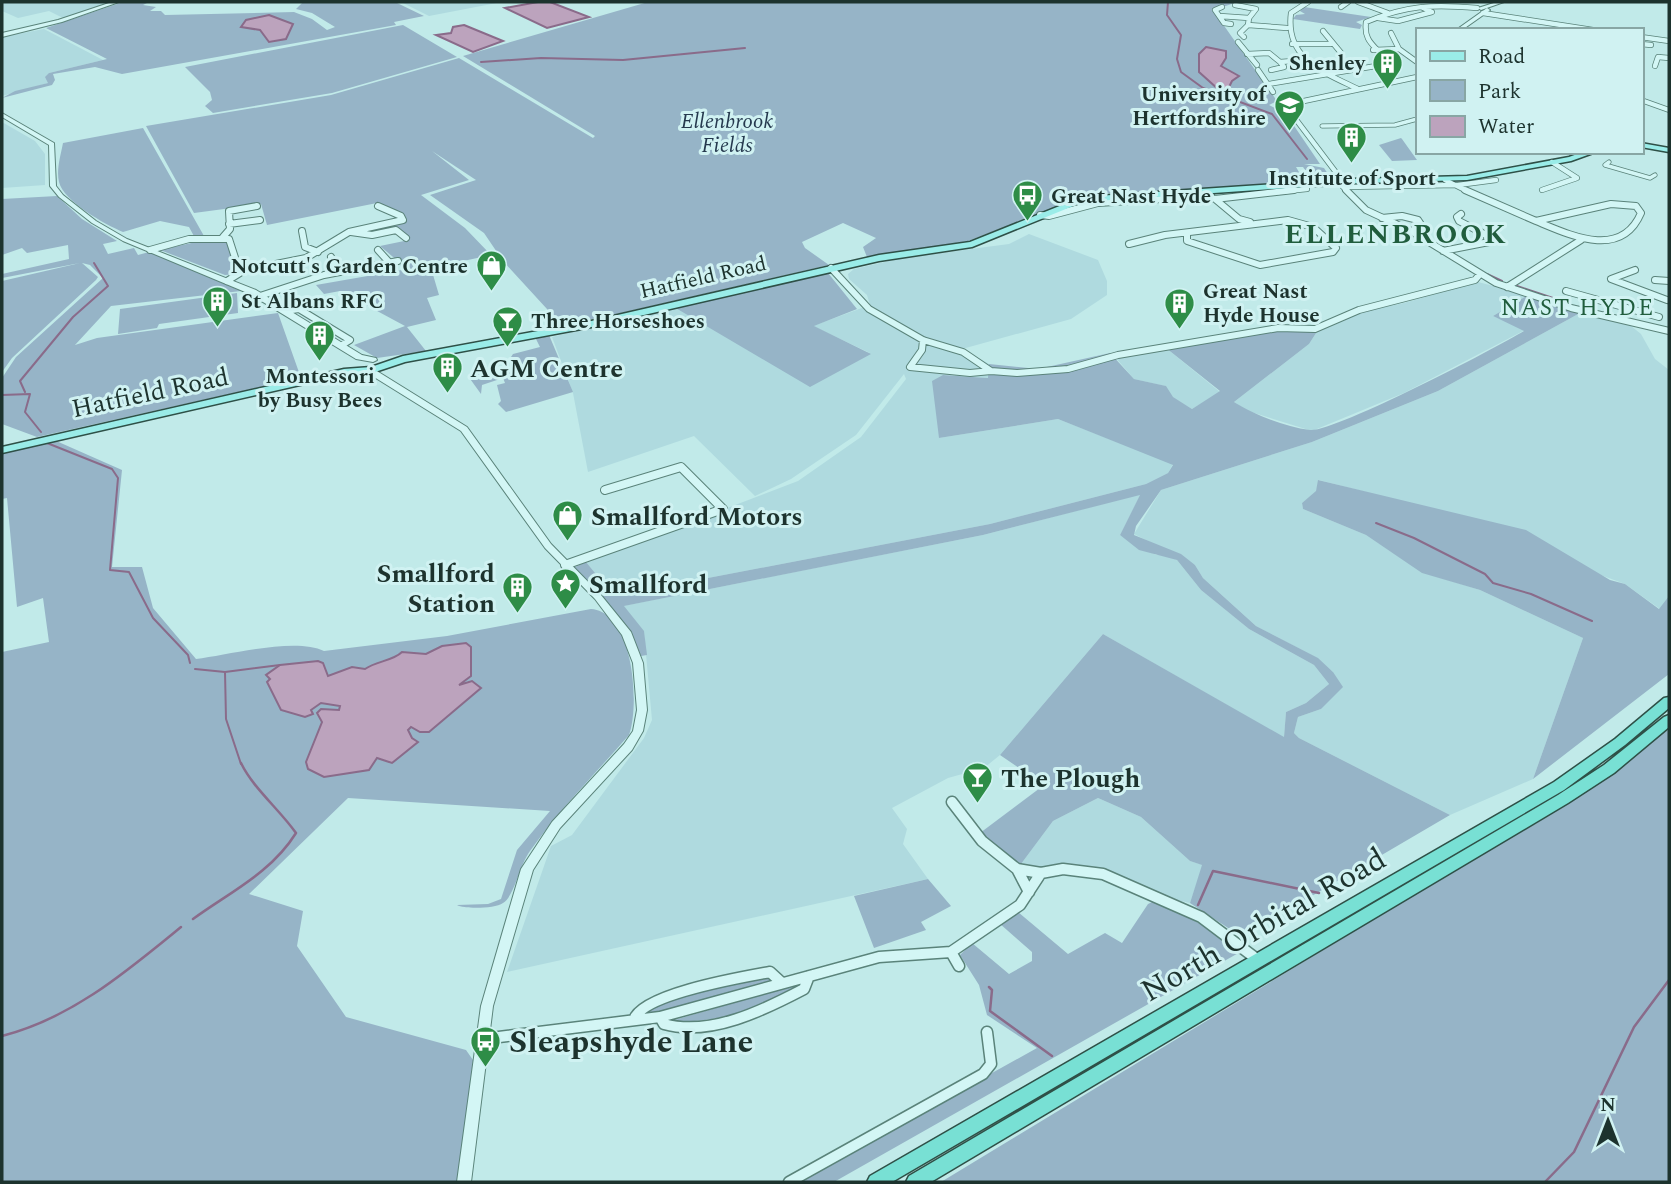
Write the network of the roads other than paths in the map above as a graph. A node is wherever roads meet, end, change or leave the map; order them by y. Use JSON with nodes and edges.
{"nodes":[{"id":1,"x":117,"y":2,"type":"edge"},
{"id":2,"x":1308,"y":2,"type":"edge"},
{"id":3,"x":1348,"y":2,"type":"edge"},
{"id":4,"x":1358,"y":2,"type":"edge"},
{"id":5,"x":1501,"y":2,"type":"edge"},
{"id":6,"x":1236,"y":5,"type":"dead end"},
{"id":7,"x":1419,"y":6,"type":"junction"},
{"id":8,"x":1222,"y":7,"type":"dead end"},
{"id":9,"x":1341,"y":8,"type":"dead end"},
{"id":10,"x":1481,"y":11,"type":"junction"},
{"id":11,"x":1388,"y":12,"type":"junction"},
{"id":12,"x":1220,"y":16,"type":"junction"},
{"id":13,"x":1249,"y":18,"type":"junction"},
{"id":14,"x":1373,"y":19,"type":"junction"},
{"id":15,"x":1398,"y":21,"type":"junction"},
{"id":16,"x":1408,"y":23,"type":"dead end"},
{"id":17,"x":1231,"y":24,"type":"dead end"},
{"id":18,"x":1248,"y":25,"type":"junction"},
{"id":19,"x":1287,"y":28,"type":"junction"},
{"id":20,"x":1460,"y":28,"type":"edge"},
{"id":21,"x":1580,"y":28,"type":"edge"},
{"id":22,"x":1323,"y":31,"type":"dead end"},
{"id":23,"x":1391,"y":33,"type":"dead end"},
{"id":24,"x":2,"y":35,"type":"edge"},
{"id":25,"x":1244,"y":37,"type":"dead end"},
{"id":26,"x":1643,"y":37,"type":"edge"},
{"id":27,"x":1669,"y":41,"type":"edge"},
{"id":28,"x":1238,"y":42,"type":"dead end"},
{"id":29,"x":1292,"y":44,"type":"junction"},
{"id":30,"x":1331,"y":44,"type":"junction"},
{"id":31,"x":1643,"y":44,"type":"edge"},
{"id":32,"x":1651,"y":46,"type":"dead end"},
{"id":33,"x":1399,"y":49,"type":"junction"},
{"id":34,"x":1373,"y":50,"type":"junction"},
{"id":35,"x":1247,"y":54,"type":"junction"},
{"id":36,"x":1342,"y":54,"type":"dead end"},
{"id":37,"x":1669,"y":58,"type":"edge"},
{"id":38,"x":1307,"y":60,"type":"junction"},
{"id":39,"x":1416,"y":61,"type":"edge"},
{"id":40,"x":1280,"y":62,"type":"junction"},
{"id":41,"x":1655,"y":66,"type":"dead end"},
{"id":42,"x":1271,"y":70,"type":"dead end"},
{"id":43,"x":1328,"y":74,"type":"junction"},
{"id":44,"x":1416,"y":77,"type":"edge"},
{"id":45,"x":1269,"y":84,"type":"junction"},
{"id":46,"x":1357,"y":89,"type":"junction"},
{"id":47,"x":1273,"y":92,"type":"dead end"},
{"id":48,"x":1643,"y":101,"type":"edge"},
{"id":49,"x":1669,"y":110,"type":"edge"},
{"id":50,"x":2,"y":115,"type":"edge"},
{"id":51,"x":1416,"y":119,"type":"edge"},
{"id":52,"x":1322,"y":126,"type":"dead end"},
{"id":53,"x":1643,"y":143,"type":"edge"},
{"id":54,"x":1669,"y":146,"type":"edge"},
{"id":55,"x":1572,"y":154,"type":"edge"},
{"id":56,"x":1584,"y":154,"type":"edge"},
{"id":57,"x":1554,"y":162,"type":"junction"},
{"id":58,"x":1609,"y":162,"type":"dead end"},
{"id":59,"x":1655,"y":175,"type":"dead end"},
{"id":60,"x":1496,"y":180,"type":"dead end"},
{"id":61,"x":1448,"y":182,"type":"junction"},
{"id":62,"x":1341,"y":183,"type":"junction"},
{"id":63,"x":1307,"y":189,"type":"dead end"},
{"id":64,"x":1542,"y":190,"type":"dead end"},
{"id":65,"x":1211,"y":196,"type":"junction"},
{"id":66,"x":257,"y":205,"type":"dead end"},
{"id":67,"x":378,"y":206,"type":"dead end"},
{"id":68,"x":1461,"y":214,"type":"dead end"},
{"id":69,"x":1381,"y":218,"type":"junction"},
{"id":70,"x":1239,"y":219,"type":"junction"},
{"id":71,"x":260,"y":220,"type":"dead end"},
{"id":72,"x":1535,"y":221,"type":"junction"},
{"id":73,"x":1259,"y":223,"type":"junction"},
{"id":74,"x":229,"y":224,"type":"junction"},
{"id":75,"x":1229,"y":227,"type":"junction"},
{"id":76,"x":302,"y":231,"type":"dead end"},
{"id":77,"x":1411,"y":231,"type":"junction"},
{"id":78,"x":349,"y":232,"type":"junction"},
{"id":79,"x":1187,"y":233,"type":"junction"},
{"id":80,"x":1166,"y":236,"type":"junction"},
{"id":81,"x":223,"y":237,"type":"junction"},
{"id":82,"x":406,"y":237,"type":"dead end"},
{"id":83,"x":1581,"y":240,"type":"junction"},
{"id":84,"x":1187,"y":241,"type":"junction"},
{"id":85,"x":1129,"y":244,"type":"dead end"},
{"id":86,"x":150,"y":250,"type":"junction"},
{"id":87,"x":378,"y":250,"type":"dead end"},
{"id":88,"x":929,"y":250,"type":"joint"},
{"id":89,"x":1443,"y":251,"type":"junction"},
{"id":90,"x":318,"y":252,"type":"junction"},
{"id":91,"x":331,"y":257,"type":"dead end"},
{"id":92,"x":388,"y":261,"type":"junction"},
{"id":93,"x":398,"y":261,"type":"dead end"},
{"id":94,"x":831,"y":268,"type":"junction"},
{"id":95,"x":1635,"y":270,"type":"dead end"},
{"id":96,"x":240,"y":271,"type":"junction"},
{"id":97,"x":339,"y":272,"type":"junction"},
{"id":98,"x":1480,"y":274,"type":"junction"},
{"id":99,"x":1475,"y":280,"type":"junction"},
{"id":100,"x":1655,"y":280,"type":"dead end"},
{"id":101,"x":228,"y":281,"type":"junction"},
{"id":102,"x":1492,"y":281,"type":"junction"},
{"id":103,"x":1669,"y":281,"type":"edge"},
{"id":104,"x":1507,"y":287,"type":"junction"},
{"id":105,"x":1566,"y":291,"type":"dead end"},
{"id":106,"x":260,"y":296,"type":"junction"},
{"id":107,"x":1668,"y":300,"type":"edge"},
{"id":108,"x":1659,"y":317,"type":"junction"},
{"id":109,"x":1661,"y":329,"type":"junction"},
{"id":110,"x":1669,"y":331,"type":"edge"},
{"id":111,"x":923,"y":340,"type":"junction"},
{"id":112,"x":403,"y":359,"type":"joint"},
{"id":113,"x":370,"y":365,"type":"junction"},
{"id":114,"x":991,"y":371,"type":"junction"},
{"id":115,"x":2,"y":450,"type":"edge"},
{"id":116,"x":605,"y":491,"type":"dead end"},
{"id":117,"x":565,"y":565,"type":"junction"},
{"id":118,"x":1669,"y":701,"type":"edge"},
{"id":119,"x":1669,"y":720,"type":"edge"},
{"id":120,"x":952,"y":802,"type":"dead end"},
{"id":121,"x":1017,"y":869,"type":"junction"},
{"id":122,"x":1041,"y":873,"type":"junction"},
{"id":123,"x":1028,"y":892,"type":"junction"},
{"id":124,"x":951,"y":952,"type":"junction"},
{"id":125,"x":1258,"y":960,"type":"junction"},
{"id":126,"x":959,"y":966,"type":"dead end"},
{"id":127,"x":809,"y":976,"type":"junction"},
{"id":128,"x":782,"y":983,"type":"junction"},
{"id":129,"x":660,"y":1017,"type":"junction"},
{"id":130,"x":634,"y":1020,"type":"junction"},
{"id":131,"x":987,"y":1032,"type":"dead end"},
{"id":132,"x":483,"y":1039,"type":"junction"},
{"id":133,"x":464,"y":1182,"type":"edge"},
{"id":134,"x":789,"y":1182,"type":"edge"},
{"id":135,"x":876,"y":1182,"type":"edge"},
{"id":136,"x":915,"y":1182,"type":"edge"}],
"edges":[{"from":1,"to":24,"type":"street"},
{"from":2,"to":19,"type":"street"},
{"from":3,"to":9,"type":"street"},
{"from":4,"to":11,"type":"street"},
{"from":5,"to":10,"type":"street"},
{"from":6,"to":13,"type":"street"},
{"from":7,"to":10,"type":"street"},
{"from":7,"to":11,"type":"street"},
{"from":7,"to":15,"type":"street"},
{"from":8,"to":12,"type":"street"},
{"from":10,"to":20,"type":"street"},
{"from":10,"to":21,"type":"street"},
{"from":11,"to":14,"type":"street"},
{"from":12,"to":13,"type":"street"},
{"from":12,"to":17,"type":"street"},
{"from":13,"to":18,"type":"street"},
{"from":14,"to":15,"type":"street"},
{"from":14,"to":34,"type":"street"},
{"from":15,"to":16,"type":"street"},
{"from":18,"to":19,"type":"street"},
{"from":18,"to":25,"type":"street"},
{"from":19,"to":29,"type":"street"},
{"from":22,"to":30,"type":"street"},
{"from":23,"to":33,"type":"street"},
{"from":26,"to":27,"type":"street"},
{"from":28,"to":35,"type":"street"},
{"from":29,"to":30,"type":"street"},
{"from":29,"to":38,"type":"street"},
{"from":30,"to":36,"type":"street"},
{"from":31,"to":32,"type":"street"},
{"from":33,"to":34,"type":"street"},
{"from":33,"to":39,"type":"street"},
{"from":34,"to":43,"type":"street"},
{"from":35,"to":40,"type":"street"},
{"from":35,"to":45,"type":"street"},
{"from":37,"to":41,"type":"street"},
{"from":38,"to":40,"type":"street"},
{"from":38,"to":43,"type":"street"},
{"from":40,"to":42,"type":"street"},
{"from":43,"to":45,"type":"street"},
{"from":43,"to":46,"type":"street"},
{"from":44,"to":46,"type":"street"},
{"from":45,"to":47,"type":"street"},
{"from":46,"to":62,"type":"street"},
{"from":48,"to":49,"type":"street"},
{"from":50,"to":86,"type":"street"},
{"from":51,"to":52,"type":"street"},
{"from":53,"to":54,"type":"main road"},
{"from":55,"to":57,"type":"main road"},
{"from":56,"to":57,"type":"main road"},
{"from":57,"to":61,"type":"main road"},
{"from":57,"to":64,"type":"street"},
{"from":58,"to":59,"type":"street"},
{"from":60,"to":61,"type":"street"},
{"from":61,"to":62,"type":"street"},
{"from":61,"to":62,"type":"main road"},
{"from":61,"to":72,"type":"street"},
{"from":62,"to":65,"type":"main road"},
{"from":62,"to":69,"type":"street"},
{"from":63,"to":65,"type":"street"},
{"from":65,"to":70,"type":"street"},
{"from":65,"to":88,"type":"main road"},
{"from":66,"to":74,"type":"street"},
{"from":67,"to":78,"type":"street"},
{"from":68,"to":89,"type":"street"},
{"from":69,"to":77,"type":"street"},
{"from":69,"to":77,"type":"street"},
{"from":70,"to":73,"type":"street"},
{"from":70,"to":75,"type":"street"},
{"from":71,"to":74,"type":"street"},
{"from":72,"to":83,"type":"street"},
{"from":72,"to":83,"type":"street"},
{"from":73,"to":75,"type":"street"},
{"from":73,"to":84,"type":"street"},
{"from":74,"to":81,"type":"street"},
{"from":75,"to":79,"type":"street"},
{"from":76,"to":90,"type":"street"},
{"from":77,"to":89,"type":"street"},
{"from":78,"to":82,"type":"street"},
{"from":78,"to":90,"type":"street"},
{"from":79,"to":80,"type":"street"},
{"from":79,"to":84,"type":"street"},
{"from":80,"to":84,"type":"street"},
{"from":80,"to":85,"type":"street"},
{"from":81,"to":86,"type":"street"},
{"from":81,"to":96,"type":"street"},
{"from":83,"to":104,"type":"street"},
{"from":86,"to":101,"type":"street"},
{"from":87,"to":92,"type":"street"},
{"from":88,"to":94,"type":"main road","name":"Hatfield Road"},
{"from":89,"to":98,"type":"street"},
{"from":90,"to":96,"type":"street"},
{"from":91,"to":97,"type":"street"},
{"from":92,"to":93,"type":"street"},
{"from":92,"to":97,"type":"street"},
{"from":94,"to":111,"type":"street"},
{"from":94,"to":112,"type":"main road","name":"Hatfield Road"},
{"from":95,"to":107,"type":"street"},
{"from":96,"to":101,"type":"street"},
{"from":97,"to":106,"type":"street"},
{"from":98,"to":99,"type":"street"},
{"from":98,"to":102,"type":"street"},
{"from":99,"to":102,"type":"street"},
{"from":99,"to":114,"type":"street"},
{"from":100,"to":103,"type":"street"},
{"from":101,"to":106,"type":"street"},
{"from":102,"to":104,"type":"street"},
{"from":104,"to":109,"type":"street"},
{"from":105,"to":108,"type":"street"},
{"from":106,"to":113,"type":"street"},
{"from":107,"to":108,"type":"street"},
{"from":108,"to":109,"type":"street"},
{"from":109,"to":110,"type":"street"},
{"from":111,"to":114,"type":"street"},
{"from":111,"to":114,"type":"street"},
{"from":112,"to":113,"type":"main road","name":"Hatfield Road"},
{"from":113,"to":115,"type":"main road","name":"Hatfield Road"},
{"from":113,"to":117,"type":"street"},
{"from":116,"to":117,"type":"street"},
{"from":117,"to":132,"type":"street"},
{"from":118,"to":125,"type":"highway","name":"North Orbital Road"},
{"from":119,"to":136,"type":"highway","name":"North Orbital Road"},
{"from":120,"to":121,"type":"street"},
{"from":121,"to":122,"type":"street"},
{"from":121,"to":123,"type":"street"},
{"from":122,"to":123,"type":"street"},
{"from":122,"to":125,"type":"street"},
{"from":123,"to":124,"type":"street"},
{"from":124,"to":126,"type":"street"},
{"from":124,"to":127,"type":"street"},
{"from":125,"to":135,"type":"highway","name":"North Orbital Road"},
{"from":127,"to":128,"type":"street"},
{"from":127,"to":129,"type":"street"},
{"from":128,"to":129,"type":"street"},
{"from":128,"to":130,"type":"street"},
{"from":129,"to":130,"type":"street"},
{"from":130,"to":132,"type":"street"},
{"from":131,"to":134,"type":"street"},
{"from":132,"to":133,"type":"street"}]}
